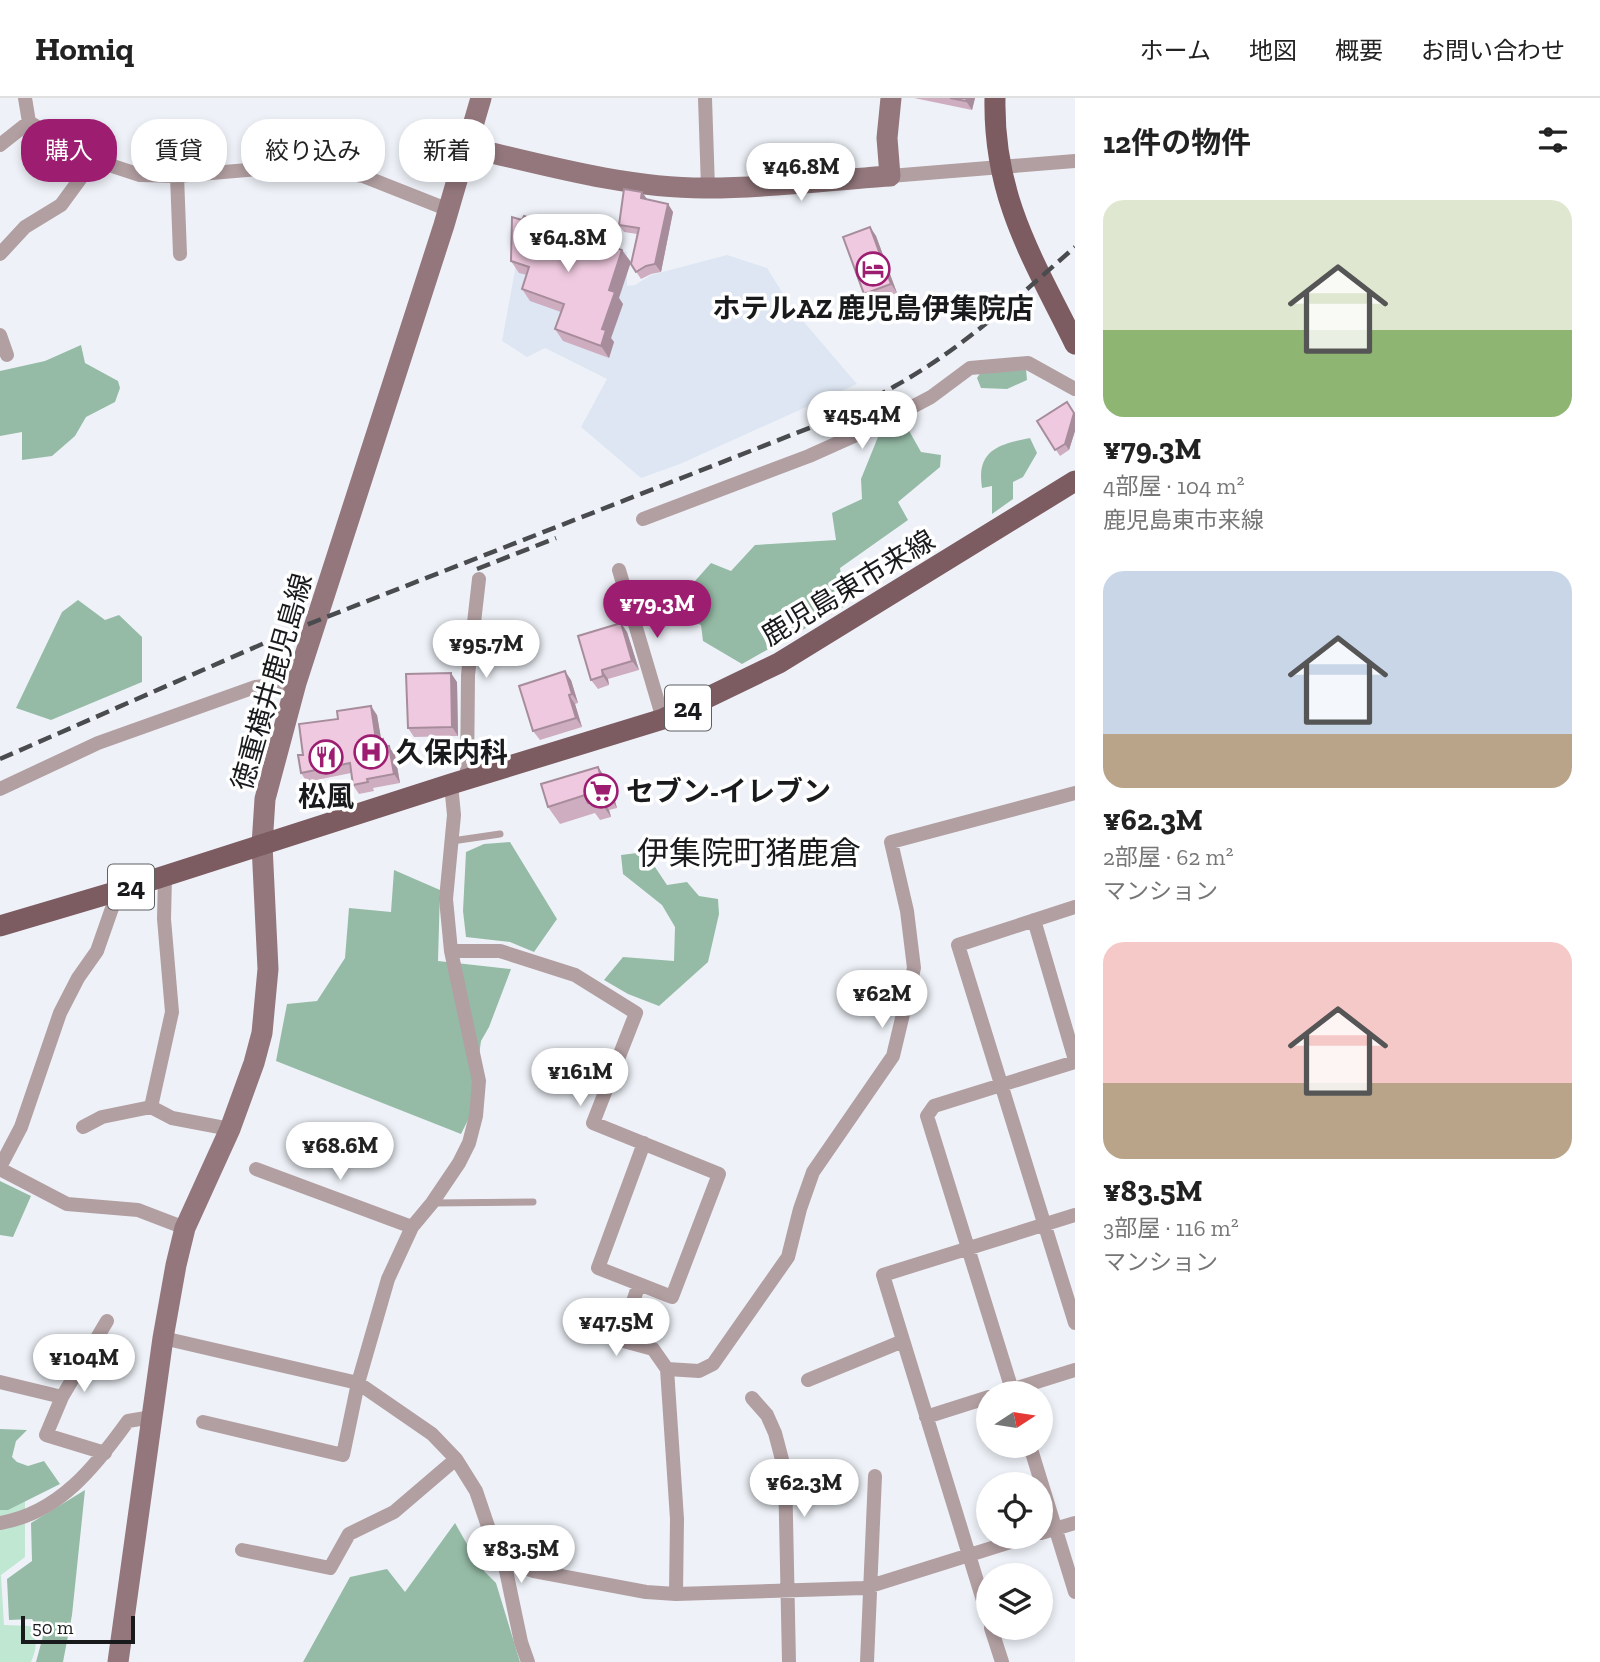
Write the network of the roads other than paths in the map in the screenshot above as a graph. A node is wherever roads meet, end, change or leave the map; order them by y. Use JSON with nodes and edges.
{"nodes":[{"id":1,"x":25,"y":98,"type":"edge"},
{"id":2,"x":481,"y":98,"type":"edge"},
{"id":3,"x":705,"y":98,"type":"edge"},
{"id":4,"x":891,"y":98,"type":"edge"},
{"id":5,"x":995,"y":102,"type":"edge"},
{"id":6,"x":28,"y":119,"type":"edge"},
{"id":7,"x":475,"y":119,"type":"edge"},
{"id":8,"x":21,"y":128,"type":"edge"},
{"id":9,"x":0,"y":145,"type":"edge"},
{"id":10,"x":495,"y":153,"type":"edge"},
{"id":11,"x":1075,"y":161,"type":"edge"},
{"id":12,"x":227,"y":172,"type":"edge"},
{"id":13,"x":890,"y":176,"type":"junction"},
{"id":14,"x":78,"y":182,"type":"edge"},
{"id":15,"x":177,"y":182,"type":"edge"},
{"id":16,"x":457,"y":182,"type":"edge"},
{"id":17,"x":708,"y":188,"type":"junction"},
{"id":18,"x":449,"y":210,"type":"junction"},
{"id":19,"x":0,"y":254,"type":"edge"},
{"id":20,"x":180,"y":254,"type":"dead end"},
{"id":21,"x":0,"y":335,"type":"edge"},
{"id":22,"x":1075,"y":344,"type":"edge"},
{"id":23,"x":7,"y":355,"type":"dead end"},
{"id":24,"x":1075,"y":389,"type":"edge"},
{"id":25,"x":1075,"y":481,"type":"edge"},
{"id":26,"x":643,"y":519,"type":"dead end"},
{"id":27,"x":619,"y":570,"type":"dead end"},
{"id":28,"x":479,"y":579,"type":"dead end"},
{"id":29,"x":296,"y":683,"type":"junction"},
{"id":30,"x":663,"y":719,"type":"junction"},
{"id":31,"x":459,"y":781,"type":"junction"},
{"id":32,"x":0,"y":789,"type":"edge"},
{"id":33,"x":1075,"y":793,"type":"edge"},
{"id":34,"x":500,"y":834,"type":"dead end"},
{"id":35,"x":452,"y":841,"type":"junction"},
{"id":36,"x":262,"y":845,"type":"junction"},
{"id":37,"x":165,"y":876,"type":"junction"},
{"id":38,"x":118,"y":891,"type":"junction"},
{"id":39,"x":1075,"y":907,"type":"edge"},
{"id":40,"x":1034,"y":920,"type":"junction"},
{"id":41,"x":0,"y":926,"type":"edge"},
{"id":42,"x":451,"y":951,"type":"junction"},
{"id":43,"x":1075,"y":1061,"type":"edge"},
{"id":44,"x":1001,"y":1085,"type":"junction"},
{"id":45,"x":151,"y":1107,"type":"junction"},
{"id":46,"x":83,"y":1127,"type":"dead end"},
{"id":47,"x":230,"y":1129,"type":"junction"},
{"id":48,"x":644,"y":1143,"type":"junction"},
{"id":49,"x":0,"y":1168,"type":"edge"},
{"id":50,"x":256,"y":1169,"type":"dead end"},
{"id":51,"x":533,"y":1202,"type":"dead end"},
{"id":52,"x":432,"y":1203,"type":"junction"},
{"id":53,"x":1075,"y":1215,"type":"edge"},
{"id":54,"x":1044,"y":1225,"type":"junction"},
{"id":55,"x":412,"y":1227,"type":"junction"},
{"id":56,"x":185,"y":1228,"type":"junction"},
{"id":57,"x":968,"y":1248,"type":"junction"},
{"id":58,"x":639,"y":1283,"type":"junction"},
{"id":59,"x":107,"y":1321,"type":"dead end"},
{"id":60,"x":1075,"y":1323,"type":"edge"},
{"id":61,"x":163,"y":1338,"type":"junction"},
{"id":62,"x":903,"y":1340,"type":"junction"},
{"id":63,"x":667,"y":1369,"type":"junction"},
{"id":64,"x":1075,"y":1370,"type":"edge"},
{"id":65,"x":808,"y":1380,"type":"dead end"},
{"id":66,"x":1006,"y":1381,"type":"edge"},
{"id":67,"x":1042,"y":1381,"type":"edge"},
{"id":68,"x":0,"y":1382,"type":"edge"},
{"id":69,"x":358,"y":1383,"type":"junction"},
{"id":70,"x":62,"y":1397,"type":"junction"},
{"id":71,"x":751,"y":1398,"type":"dead end"},
{"id":72,"x":976,"y":1401,"type":"edge"},
{"id":73,"x":152,"y":1417,"type":"junction"},
{"id":74,"x":926,"y":1417,"type":"junction"},
{"id":75,"x":203,"y":1422,"type":"dead end"},
{"id":76,"x":105,"y":1453,"type":"junction"},
{"id":77,"x":456,"y":1459,"type":"junction"},
{"id":78,"x":875,"y":1476,"type":"dead end"},
{"id":79,"x":0,"y":1522,"type":"edge"},
{"id":80,"x":1075,"y":1523,"type":"edge"},
{"id":81,"x":1053,"y":1530,"type":"edge"},
{"id":82,"x":1053,"y":1542,"type":"edge"},
{"id":83,"x":988,"y":1549,"type":"edge"},
{"id":84,"x":242,"y":1550,"type":"dead end"},
{"id":85,"x":969,"y":1555,"type":"junction"},
{"id":86,"x":504,"y":1561,"type":"junction"},
{"id":87,"x":976,"y":1578,"type":"edge"},
{"id":88,"x":870,"y":1586,"type":"junction"},
{"id":89,"x":788,"y":1591,"type":"junction"},
{"id":90,"x":1075,"y":1592,"type":"edge"},
{"id":91,"x":676,"y":1594,"type":"junction"},
{"id":92,"x":995,"y":1640,"type":"edge"},
{"id":93,"x":118,"y":1662,"type":"edge"},
{"id":94,"x":528,"y":1662,"type":"edge"},
{"id":95,"x":789,"y":1662,"type":"edge"},
{"id":96,"x":867,"y":1662,"type":"edge"},
{"id":97,"x":1002,"y":1662,"type":"edge"}],
"edges":[{"from":1,"to":6,"type":"street"},
{"from":2,"to":7,"type":"main road","name":"徳重横井鹿児島線"},
{"from":3,"to":17,"type":"street"},
{"from":4,"to":13,"type":"main road"},
{"from":5,"to":22,"type":"main road"},
{"from":8,"to":9,"type":"street"},
{"from":10,"to":17,"type":"main road"},
{"from":11,"to":13,"type":"street"},
{"from":12,"to":18,"type":"street"},
{"from":13,"to":17,"type":"main road"},
{"from":14,"to":19,"type":"street"},
{"from":15,"to":20,"type":"street"},
{"from":16,"to":18,"type":"main road","name":"徳重横井鹿児島線"},
{"from":18,"to":29,"type":"main road","name":"徳重横井鹿児島線"},
{"from":21,"to":23,"type":"street"},
{"from":24,"to":26,"type":"street"},
{"from":25,"to":30,"type":"main road","name":"鹿児島東市来線","number":"24"},
{"from":27,"to":30,"type":"street"},
{"from":28,"to":31,"type":"street"},
{"from":29,"to":32,"type":"street"},
{"from":29,"to":36,"type":"main road","name":"徳重横井鹿児島線"},
{"from":30,"to":31,"type":"main road","name":"鹿児島東市来線","number":"24"},
{"from":31,"to":35,"type":"street"},
{"from":31,"to":36,"type":"main road","name":"鹿児島東市来線","number":"24"},
{"from":33,"to":63,"type":"street"},
{"from":34,"to":35,"type":"lane"},
{"from":35,"to":42,"type":"street"},
{"from":36,"to":37,"type":"main road","name":"鹿児島東市来線","number":"24"},
{"from":36,"to":47,"type":"main road","name":"徳重横井鹿児島線"},
{"from":37,"to":38,"type":"main road","name":"鹿児島東市来線","number":"24"},
{"from":37,"to":45,"type":"street"},
{"from":38,"to":41,"type":"main road","name":"鹿児島東市来線","number":"24"},
{"from":38,"to":49,"type":"street"},
{"from":39,"to":40,"type":"street"},
{"from":40,"to":43,"type":"street"},
{"from":40,"to":44,"type":"street"},
{"from":42,"to":48,"type":"street"},
{"from":42,"to":52,"type":"street"},
{"from":43,"to":44,"type":"street"},
{"from":44,"to":54,"type":"street"},
{"from":44,"to":57,"type":"street"},
{"from":45,"to":46,"type":"street"},
{"from":45,"to":47,"type":"street"},
{"from":47,"to":56,"type":"main road","name":"徳重横井鹿児島線"},
{"from":48,"to":58,"type":"street"},
{"from":48,"to":58,"type":"street"},
{"from":49,"to":56,"type":"street"},
{"from":50,"to":55,"type":"street"},
{"from":51,"to":52,"type":"lane"},
{"from":52,"to":55,"type":"street"},
{"from":53,"to":54,"type":"street"},
{"from":54,"to":57,"type":"street"},
{"from":54,"to":60,"type":"street"},
{"from":55,"to":69,"type":"street"},
{"from":56,"to":61,"type":"main road","name":"徳重横井鹿児島線"},
{"from":57,"to":62,"type":"street"},
{"from":57,"to":66,"type":"street"},
{"from":58,"to":63,"type":"street"},
{"from":59,"to":70,"type":"street"},
{"from":61,"to":69,"type":"street"},
{"from":61,"to":73,"type":"main road","name":"徳重横井鹿児島線"},
{"from":62,"to":65,"type":"street"},
{"from":62,"to":74,"type":"street"},
{"from":63,"to":91,"type":"street"},
{"from":64,"to":67,"type":"street"},
{"from":68,"to":70,"type":"street"},
{"from":69,"to":75,"type":"street"},
{"from":69,"to":77,"type":"street"},
{"from":70,"to":76,"type":"street"},
{"from":71,"to":89,"type":"street"},
{"from":72,"to":74,"type":"street"},
{"from":73,"to":76,"type":"street"},
{"from":73,"to":93,"type":"main road","name":"徳重横井鹿児島線"},
{"from":74,"to":85,"type":"street"},
{"from":76,"to":79,"type":"street"},
{"from":77,"to":84,"type":"street"},
{"from":77,"to":86,"type":"street"},
{"from":78,"to":88,"type":"street"},
{"from":80,"to":81,"type":"street"},
{"from":82,"to":90,"type":"street"},
{"from":83,"to":85,"type":"street"},
{"from":85,"to":87,"type":"street"},
{"from":85,"to":88,"type":"street"},
{"from":86,"to":91,"type":"street"},
{"from":86,"to":94,"type":"street"},
{"from":88,"to":89,"type":"street"},
{"from":88,"to":96,"type":"street"},
{"from":89,"to":91,"type":"street"},
{"from":89,"to":95,"type":"street"},
{"from":92,"to":97,"type":"street"}]}
